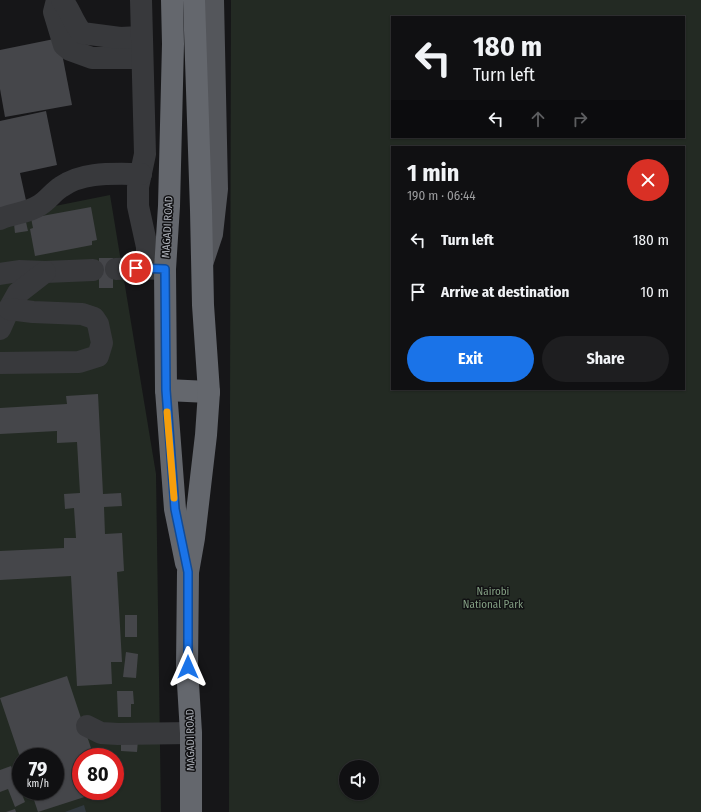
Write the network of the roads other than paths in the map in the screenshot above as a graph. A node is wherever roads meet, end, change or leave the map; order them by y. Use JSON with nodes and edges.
{"nodes":[{"id":1,"x":57,"y":0,"type":"edge"},
{"id":2,"x":62,"y":0,"type":"edge"},
{"id":3,"x":125,"y":0,"type":"edge"},
{"id":4,"x":141,"y":0,"type":"edge"},
{"id":5,"x":172,"y":0,"type":"edge"},
{"id":6,"x":194,"y":0,"type":"edge"},
{"id":7,"x":213,"y":0,"type":"edge"},
{"id":8,"x":141,"y":37,"type":"junction"},
{"id":9,"x":142,"y":58,"type":"junction"},
{"id":10,"x":141,"y":174,"type":"junction"},
{"id":11,"x":138,"y":206,"type":"junction"},
{"id":12,"x":169,"y":206,"type":"junction"},
{"id":13,"x":0,"y":219,"type":"edge"},
{"id":14,"x":203,"y":262,"type":"junction"},
{"id":15,"x":116,"y":269,"type":"dead end"},
{"id":16,"x":156,"y":269,"type":"junction"},
{"id":17,"x":93,"y":270,"type":"dead end"},
{"id":18,"x":45,"y":272,"type":"junction"},
{"id":19,"x":0,"y":274,"type":"edge"},
{"id":20,"x":9,"y":309,"type":"junction"},
{"id":21,"x":0,"y":330,"type":"edge"},
{"id":22,"x":0,"y":363,"type":"edge"},
{"id":23,"x":166,"y":390,"type":"junction"},
{"id":24,"x":209,"y":392,"type":"junction"},
{"id":25,"x":188,"y":572,"type":"junction"},
{"id":26,"x":87,"y":726,"type":"dead end"},
{"id":27,"x":191,"y":733,"type":"junction"},
{"id":28,"x":191,"y":812,"type":"edge"}],
"edges":[{"from":1,"to":9,"type":"lane"},
{"from":2,"to":8,"type":"lane"},
{"from":3,"to":8,"type":"lane"},
{"from":4,"to":8,"type":"lane"},
{"from":5,"to":12,"type":"highway","name":"MAGADI ROAD"},
{"from":6,"to":14,"type":"highway","name":"MAGADI ROAD"},
{"from":7,"to":14,"type":"main road"},
{"from":8,"to":9,"type":"lane"},
{"from":9,"to":10,"type":"lane"},
{"from":10,"to":11,"type":"lane"},
{"from":10,"to":13,"type":"lane"},
{"from":11,"to":12,"type":"lane"},
{"from":11,"to":16,"type":"lane"},
{"from":12,"to":16,"type":"highway","name":"MAGADI ROAD"},
{"from":14,"to":24,"type":"highway","name":"MAGADI ROAD"},
{"from":15,"to":16,"type":"lane"},
{"from":16,"to":23,"type":"highway","name":"MAGADI ROAD"},
{"from":17,"to":18,"type":"lane"},
{"from":18,"to":19,"type":"lane"},
{"from":18,"to":20,"type":"lane"},
{"from":20,"to":21,"type":"lane"},
{"from":20,"to":22,"type":"lane"},
{"from":23,"to":24,"type":"highway"},
{"from":23,"to":25,"type":"highway","name":"MAGADI ROAD"},
{"from":24,"to":25,"type":"highway","name":"MAGADI ROAD"},
{"from":25,"to":27,"type":"highway","name":"MAGADI ROAD"},
{"from":26,"to":27,"type":"lane"},
{"from":27,"to":28,"type":"highway","name":"MAGADI ROAD"}]}
